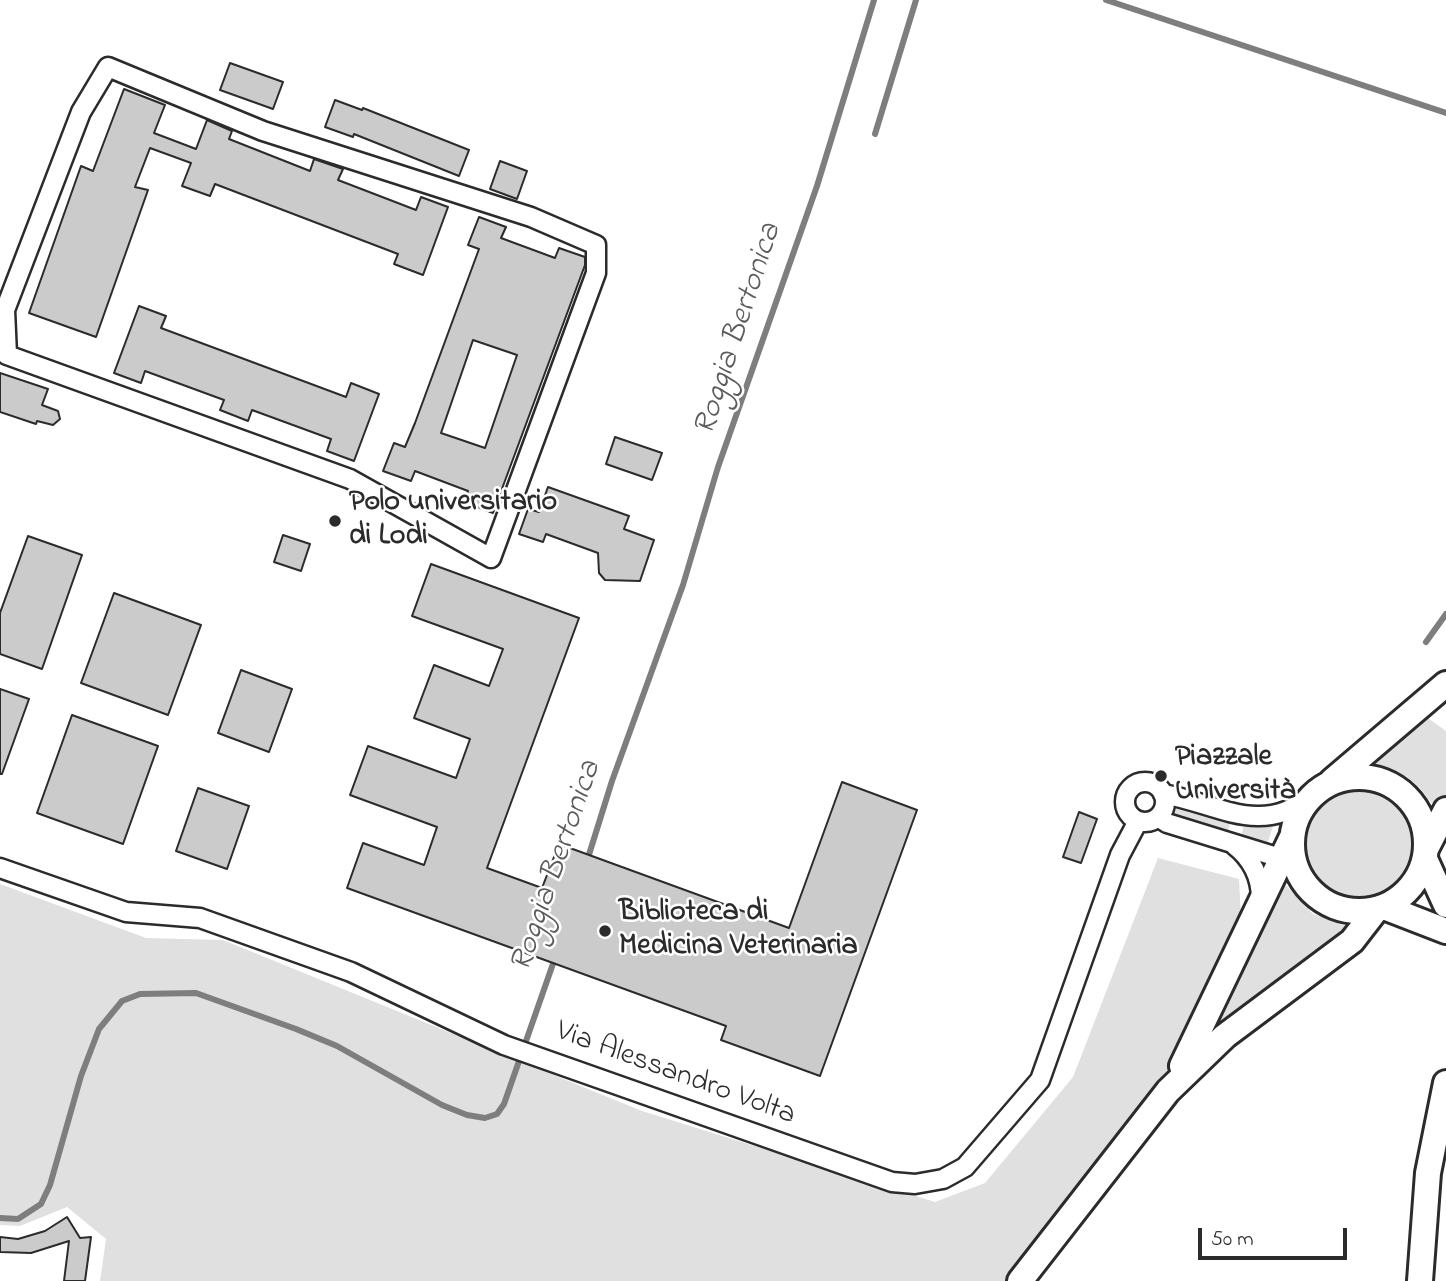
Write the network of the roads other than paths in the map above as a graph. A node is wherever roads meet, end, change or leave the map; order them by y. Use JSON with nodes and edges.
{"nodes":[{"id":1,"x":491,"y":558,"type":"joint"},
{"id":2,"x":1446,"y":684,"type":"edge"},
{"id":3,"x":1320,"y":790,"type":"junction"},
{"id":4,"x":1163,"y":794,"type":"junction"},
{"id":5,"x":1446,"y":810,"type":"edge"},
{"id":6,"x":1158,"y":817,"type":"junction"},
{"id":7,"x":1138,"y":821,"type":"junction"},
{"id":8,"x":1231,"y":843,"type":"junction"},
{"id":9,"x":1426,"y":853,"type":"junction"},
{"id":10,"x":1290,"y":865,"type":"junction"},
{"id":11,"x":0,"y":868,"type":"edge"},
{"id":12,"x":1261,"y":901,"type":"junction"},
{"id":13,"x":1446,"y":905,"type":"edge"},
{"id":14,"x":1380,"y":909,"type":"junction"},
{"id":15,"x":1446,"y":931,"type":"edge"},
{"id":16,"x":1446,"y":1083,"type":"edge"},
{"id":17,"x":1168,"y":1091,"type":"junction"},
{"id":18,"x":1020,"y":1281,"type":"edge"},
{"id":19,"x":1420,"y":1281,"type":"edge"}],
"edges":[{"from":1,"to":1,"type":"street"},
{"from":2,"to":3,"type":"main road"},
{"from":3,"to":4,"type":"street"},
{"from":3,"to":9,"type":"main road"},
{"from":3,"to":10,"type":"main road"},
{"from":4,"to":6,"type":"street"},
{"from":4,"to":7,"type":"street"},
{"from":5,"to":9,"type":"main road"},
{"from":6,"to":7,"type":"street"},
{"from":6,"to":8,"type":"street"},
{"from":7,"to":11,"type":"street","name":"Via Alessandro Volta"},
{"from":8,"to":10,"type":"street"},
{"from":8,"to":12,"type":"street"},
{"from":9,"to":13,"type":"main road"},
{"from":9,"to":14,"type":"main road"},
{"from":10,"to":12,"type":"main road"},
{"from":10,"to":14,"type":"main road"},
{"from":12,"to":17,"type":"main road"},
{"from":14,"to":15,"type":"main road"},
{"from":14,"to":17,"type":"main road"},
{"from":16,"to":19,"type":"main road"},
{"from":17,"to":18,"type":"main road"}]}
